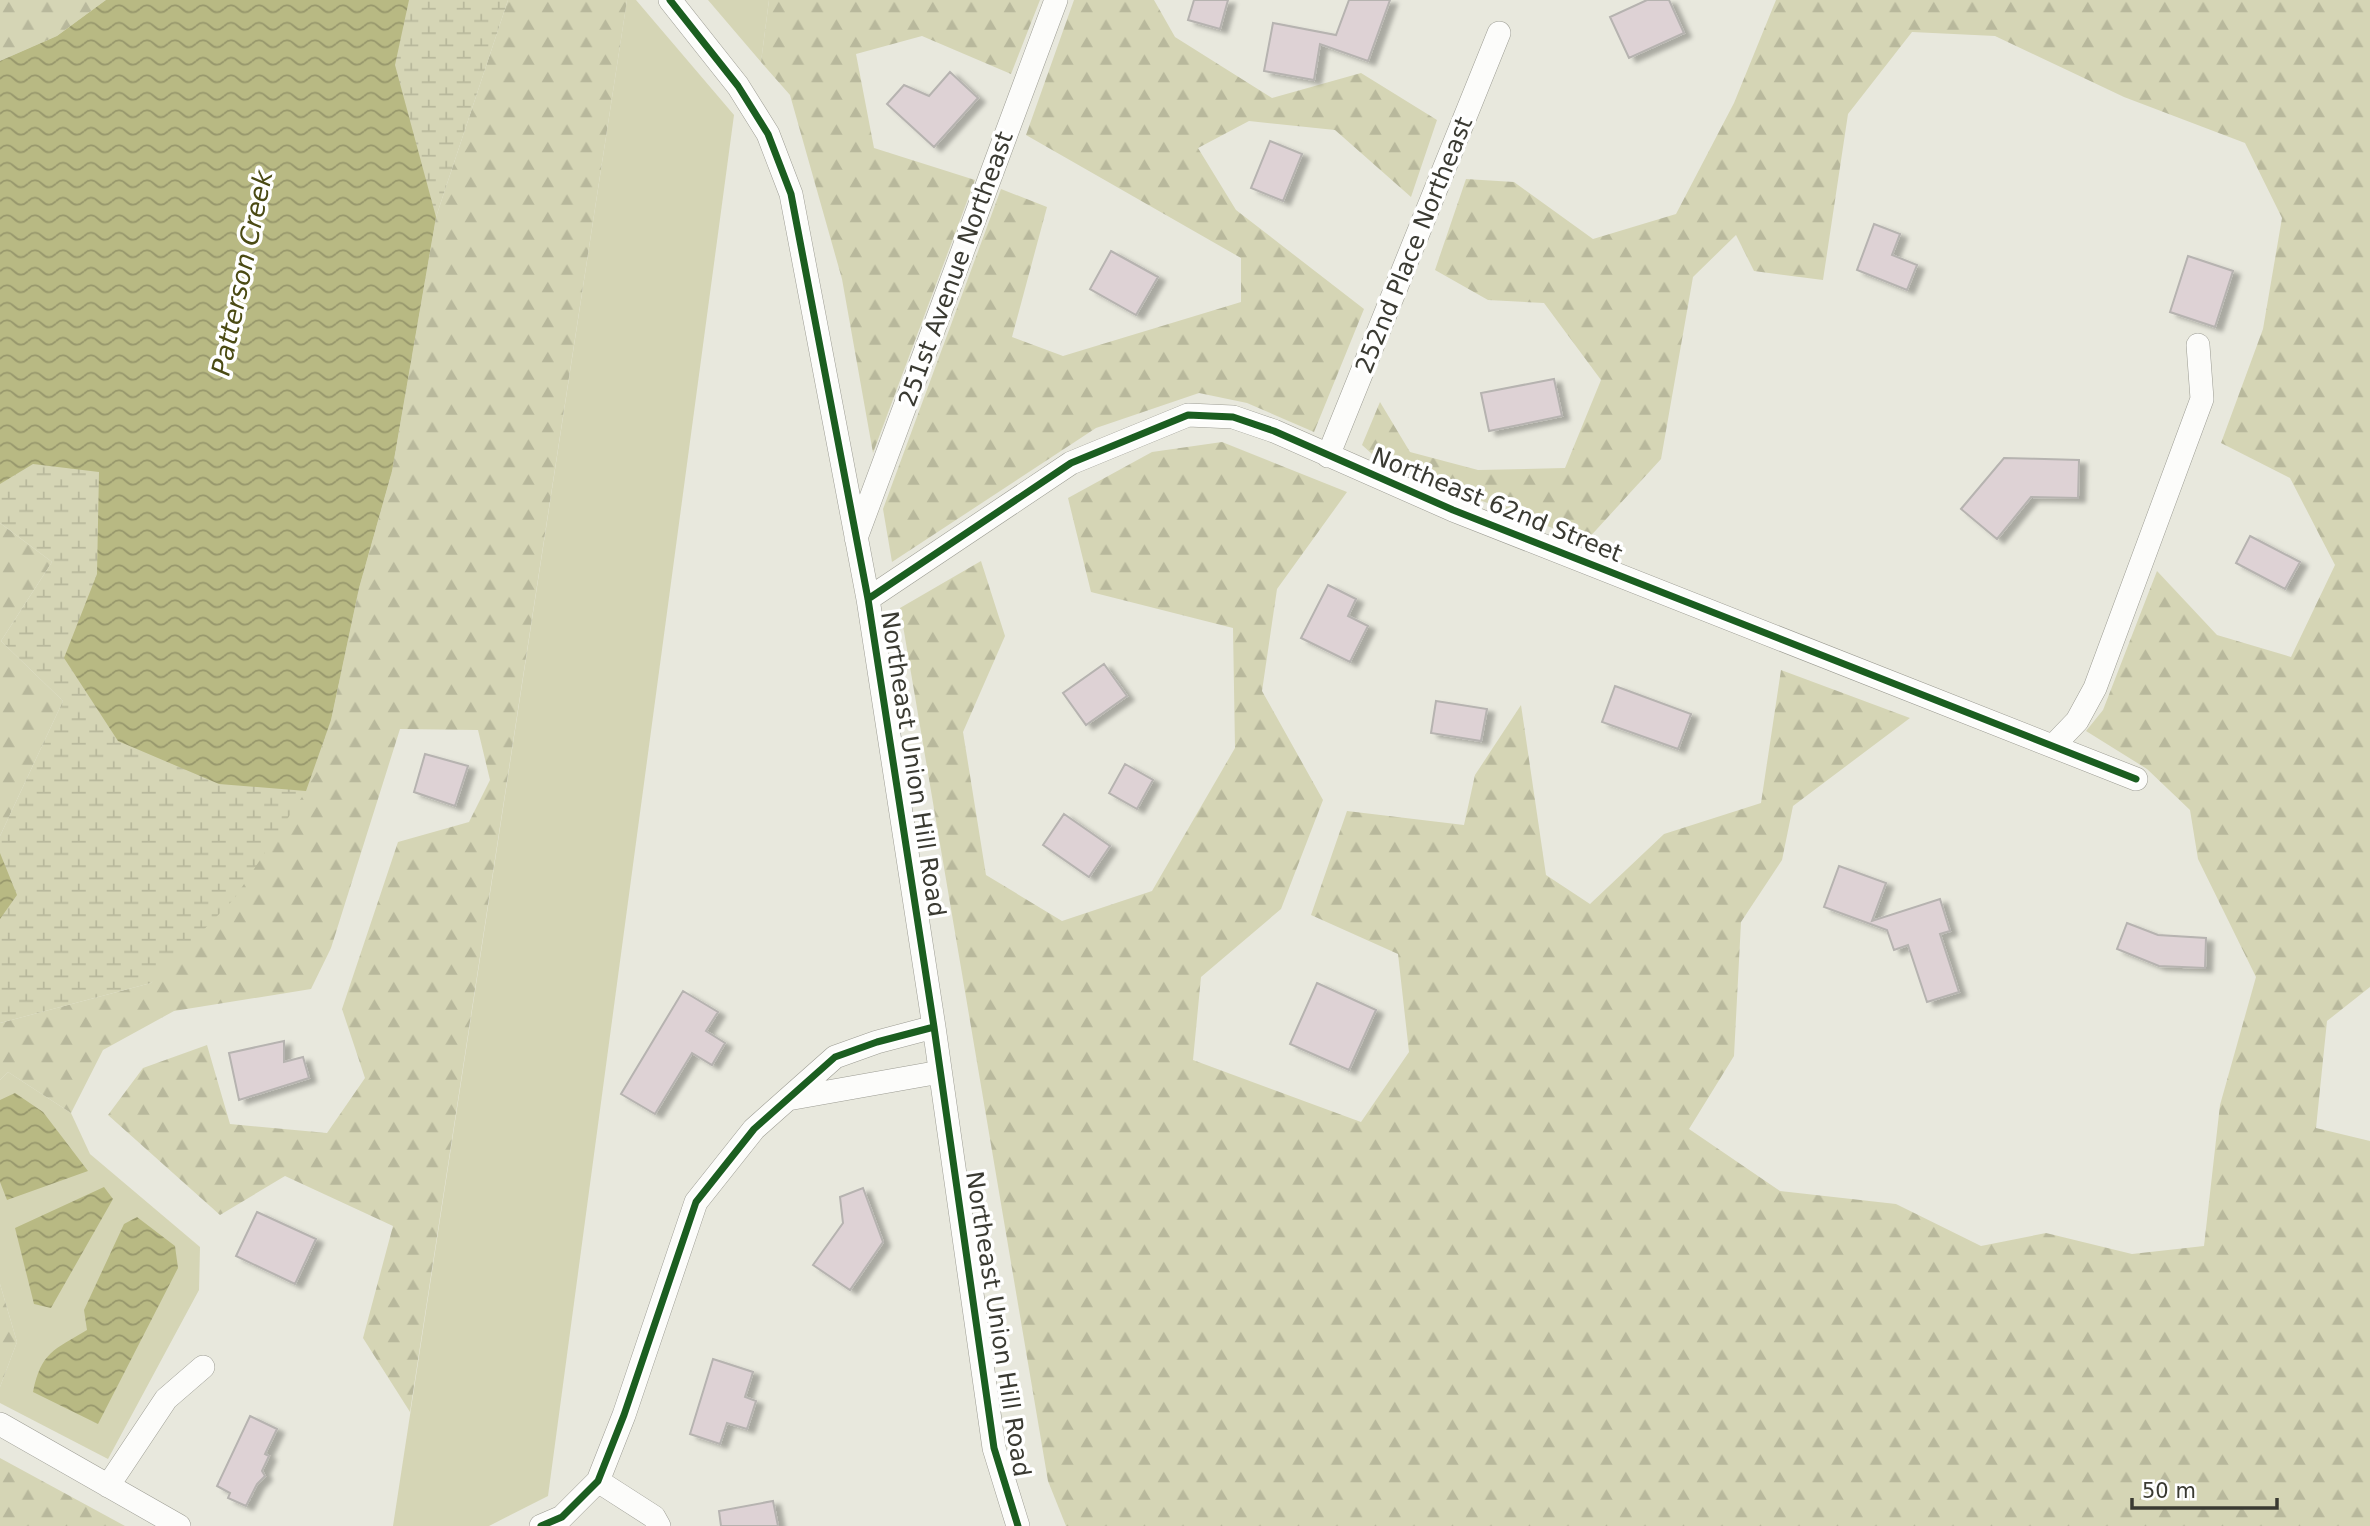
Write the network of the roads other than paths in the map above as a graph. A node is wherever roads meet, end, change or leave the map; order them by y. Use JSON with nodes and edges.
{"nodes":[{"id":1,"x":670,"y":0,"type":"edge"},
{"id":2,"x":1056,"y":0,"type":"edge"},
{"id":3,"x":1499,"y":33,"type":"dead end"},
{"id":4,"x":2198,"y":345,"type":"dead end"},
{"id":5,"x":1328,"y":456,"type":"junction"},
{"id":6,"x":856,"y":538,"type":"junction"},
{"id":7,"x":868,"y":599,"type":"junction"},
{"id":8,"x":2053,"y":746,"type":"junction"},
{"id":9,"x":2136,"y":779,"type":"dead end"},
{"id":10,"x":934,"y":1027,"type":"junction"},
{"id":11,"x":940,"y":1072,"type":"junction"},
{"id":12,"x":789,"y":1099,"type":"junction"},
{"id":13,"x":203,"y":1367,"type":"dead end"},
{"id":14,"x":0,"y":1424,"type":"edge"},
{"id":15,"x":598,"y":1481,"type":"junction"},
{"id":16,"x":108,"y":1486,"type":"junction"},
{"id":17,"x":179,"y":1526,"type":"edge"},
{"id":18,"x":541,"y":1526,"type":"edge"},
{"id":19,"x":659,"y":1526,"type":"edge"},
{"id":20,"x":1018,"y":1526,"type":"edge"}],
"edges":[{"from":1,"to":6,"type":"street","name":"Northeast Union Hill Road"},
{"from":2,"to":6,"type":"street","name":"251st Avenue Northeast"},
{"from":3,"to":5,"type":"street","name":"252nd Place Northeast"},
{"from":4,"to":8,"type":"street"},
{"from":5,"to":7,"type":"street","name":"Northeast 62nd Street"},
{"from":5,"to":8,"type":"street","name":"Northeast 62nd Street"},
{"from":6,"to":7,"type":"street","name":"Northeast Union Hill Road"},
{"from":7,"to":10,"type":"street","name":"Northeast Union Hill Road"},
{"from":8,"to":9,"type":"street","name":"Northeast 62nd Street"},
{"from":10,"to":11,"type":"street","name":"Northeast Union Hill Road"},
{"from":10,"to":12,"type":"street"},
{"from":11,"to":12,"type":"street"},
{"from":11,"to":20,"type":"street","name":"Northeast Union Hill Road"},
{"from":12,"to":15,"type":"street"},
{"from":13,"to":16,"type":"street"},
{"from":14,"to":16,"type":"street"},
{"from":15,"to":18,"type":"street"},
{"from":15,"to":19,"type":"street"},
{"from":16,"to":17,"type":"street"}]}
